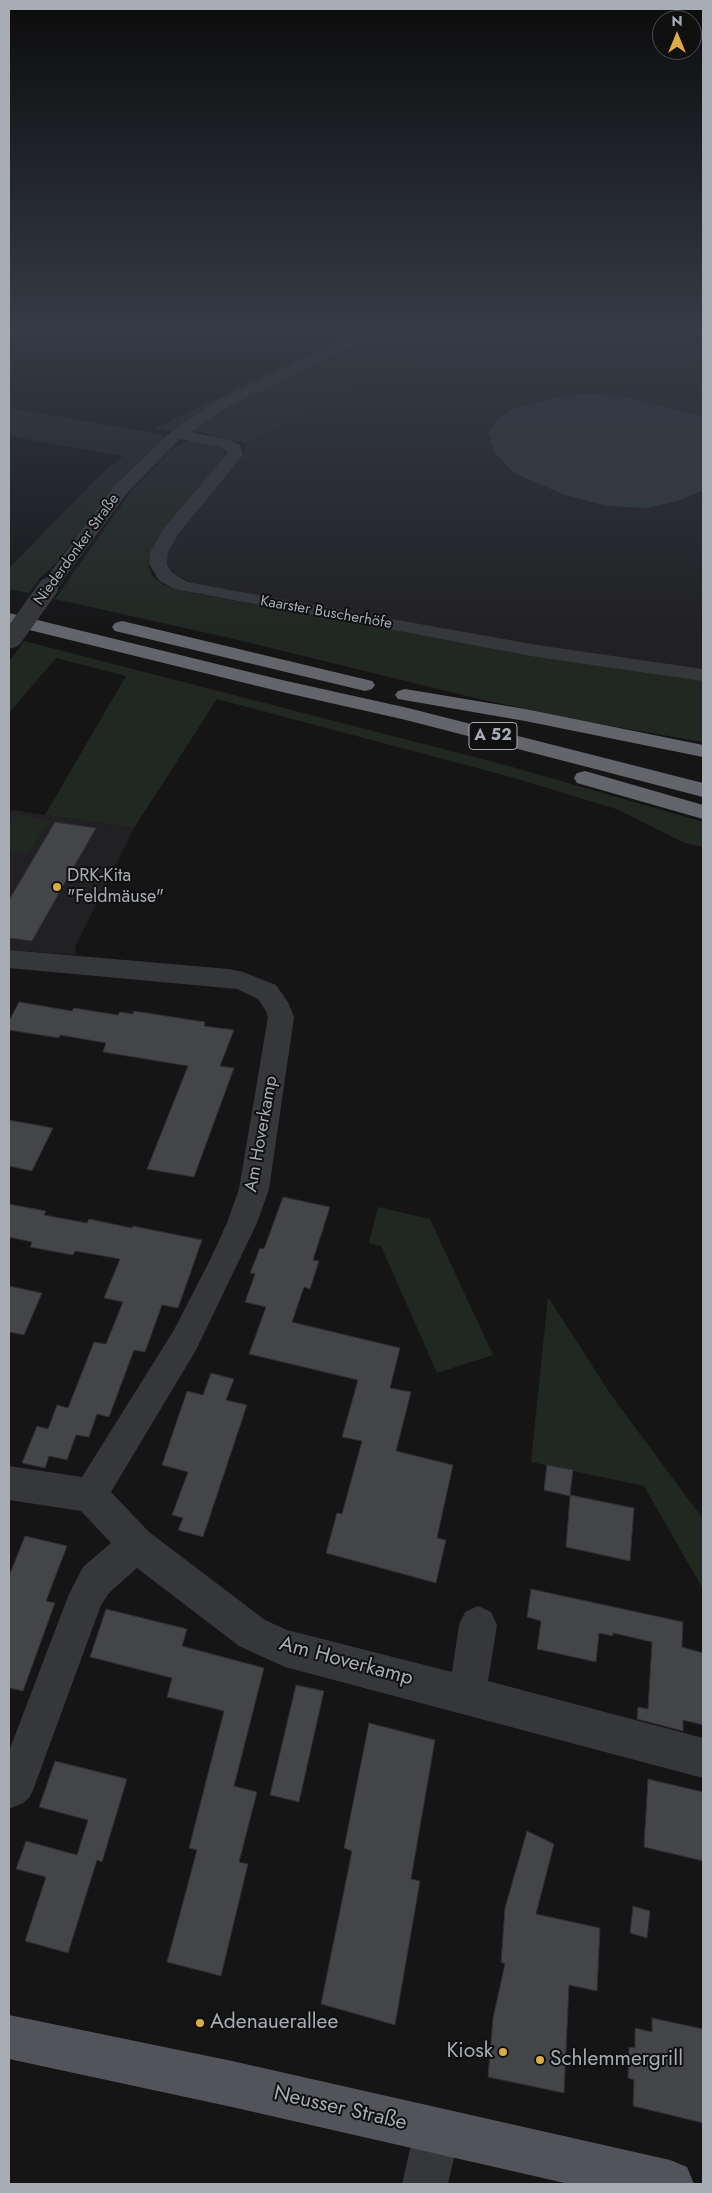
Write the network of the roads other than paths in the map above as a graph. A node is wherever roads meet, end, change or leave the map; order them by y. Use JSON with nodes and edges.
{"nodes":[{"id":1,"x":184,"y":429,"type":"edge"},
{"id":2,"x":177,"y":434,"type":"junction"},
{"id":3,"x":57,"y":611,"type":"dead end"},
{"id":4,"x":106,"y":623,"type":"dead end"},
{"id":5,"x":12,"y":625,"type":"edge"},
{"id":6,"x":703,"y":674,"type":"edge"},
{"id":7,"x":282,"y":686,"type":"junction"},
{"id":8,"x":405,"y":695,"type":"junction"},
{"id":9,"x":703,"y":751,"type":"edge"},
{"id":10,"x":703,"y":770,"type":"edge"},
{"id":11,"x":703,"y":790,"type":"edge"},
{"id":12,"x":703,"y":812,"type":"edge"},
{"id":13,"x":11,"y":964,"type":"edge"},
{"id":14,"x":9,"y":1483,"type":"edge"},
{"id":15,"x":90,"y":1495,"type":"junction"},
{"id":16,"x":136,"y":1545,"type":"junction"},
{"id":17,"x":478,"y":1625,"type":"dead end"},
{"id":18,"x":466,"y":1695,"type":"junction"},
{"id":19,"x":703,"y":1758,"type":"edge"},
{"id":20,"x":9,"y":1789,"type":"edge"},
{"id":21,"x":9,"y":2037,"type":"edge"},
{"id":22,"x":437,"y":2132,"type":"junction"},
{"id":23,"x":425,"y":2184,"type":"edge"},
{"id":24,"x":670,"y":2184,"type":"edge"}],
"edges":[{"from":1,"to":2,"type":"street","name":"Niederdonker Straße"},
{"from":2,"to":5,"type":"street","name":"Niederdonker Straße","bridge":true},
{"from":2,"to":6,"type":"street","name":"Kaarster Buscherhöfe"},
{"from":3,"to":5,"type":"highway"},
{"from":4,"to":8,"type":"highway","number":"A 52"},
{"from":5,"to":7,"type":"highway","number":"A 52"},
{"from":7,"to":11,"type":"highway","number":"A 52"},
{"from":7,"to":12,"type":"highway"},
{"from":8,"to":9,"type":"highway"},
{"from":8,"to":10,"type":"highway","number":"A 52"},
{"from":13,"to":15,"type":"street","name":"Am Hoverkamp"},
{"from":14,"to":15,"type":"street"},
{"from":15,"to":16,"type":"street","name":"Am Hoverkamp"},
{"from":16,"to":18,"type":"street","name":"Am Hoverkamp"},
{"from":16,"to":20,"type":"street"},
{"from":17,"to":18,"type":"street"},
{"from":18,"to":19,"type":"street","name":"Am Hoverkamp"},
{"from":21,"to":22,"type":"main road","name":"Neusser Straße"},
{"from":22,"to":23,"type":"street"},
{"from":22,"to":24,"type":"main road","name":"Neusser Straße"}]}
